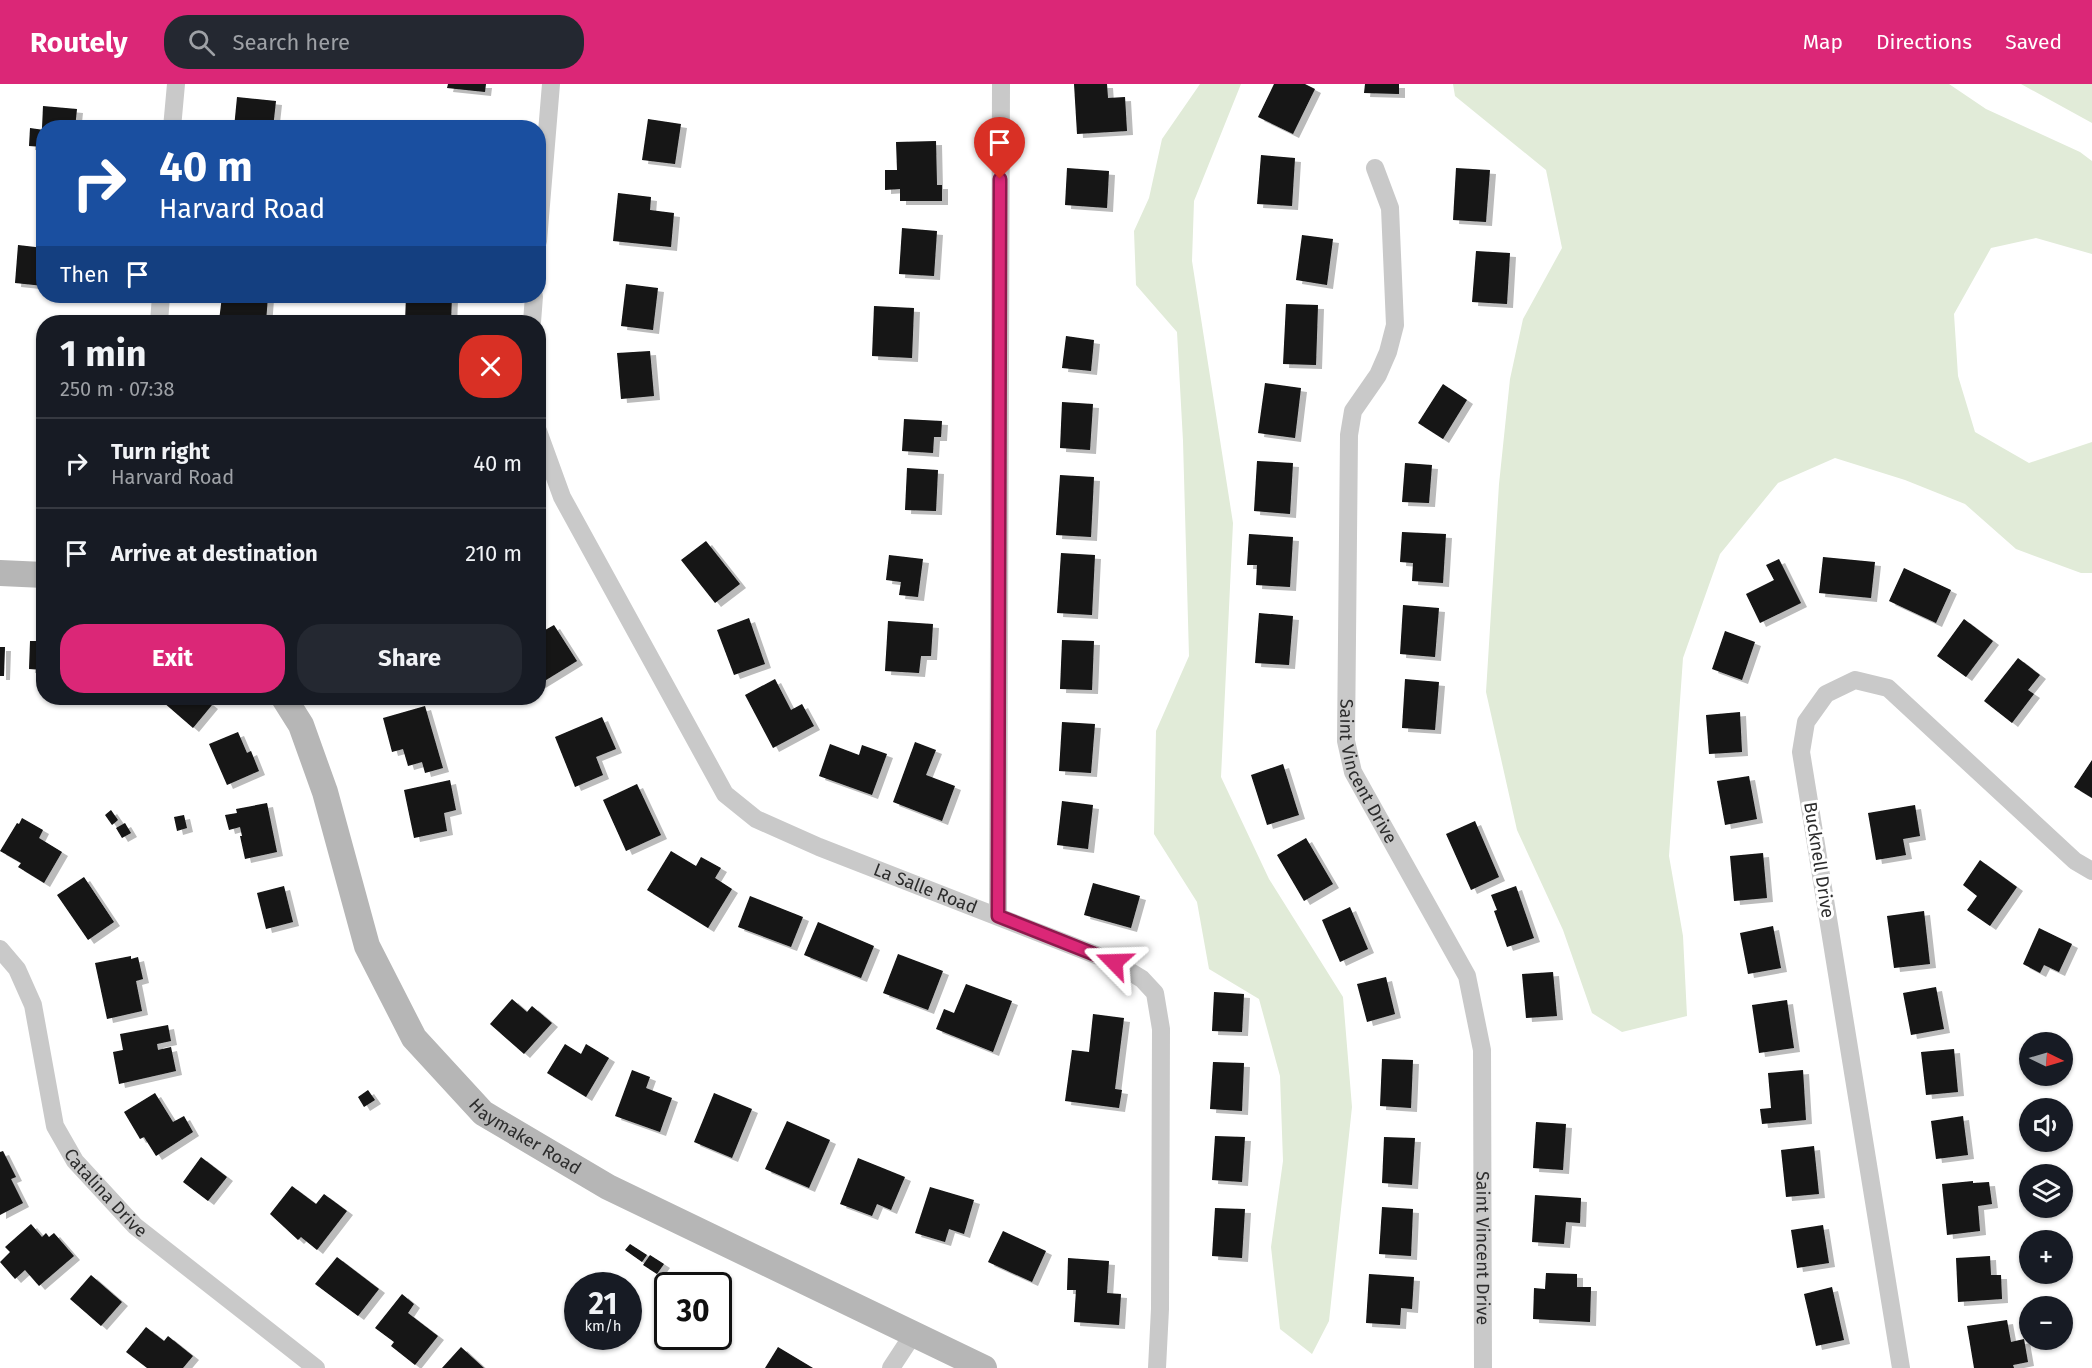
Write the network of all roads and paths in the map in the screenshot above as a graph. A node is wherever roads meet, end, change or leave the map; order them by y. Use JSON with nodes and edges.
{"nodes":[{"id":1,"x":176,"y":84,"type":"edge"},
{"id":2,"x":551,"y":84,"type":"edge"},
{"id":3,"x":1000,"y":84,"type":"edge"},
{"id":4,"x":173,"y":120,"type":"edge"},
{"id":5,"x":546,"y":144,"type":"edge"},
{"id":6,"x":1375,"y":168,"type":"dead end"},
{"id":7,"x":546,"y":453,"type":"edge"},
{"id":8,"x":0,"y":573,"type":"edge"},
{"id":9,"x":36,"y":575,"type":"edge"},
{"id":10,"x":288,"y":705,"type":"edge"},
{"id":11,"x":2092,"y":871,"type":"edge"},
{"id":12,"x":998,"y":916,"type":"junction"},
{"id":13,"x":0,"y":949,"type":"edge"},
{"id":14,"x":914,"y":1334,"type":"junction"},
{"id":15,"x":316,"y":1368,"type":"edge"},
{"id":16,"x":891,"y":1368,"type":"edge"},
{"id":17,"x":984,"y":1368,"type":"edge"},
{"id":18,"x":1157,"y":1368,"type":"edge"},
{"id":19,"x":1483,"y":1368,"type":"edge"},
{"id":20,"x":1901,"y":1368,"type":"edge"}],
"edges":[{"from":1,"to":4,"type":"street"},
{"from":2,"to":5,"type":"street"},
{"from":3,"to":12,"type":"street"},
{"from":6,"to":19,"type":"street","name":"Saint Vincent Drive"},
{"from":7,"to":12,"type":"street","name":"La Salle Road"},
{"from":8,"to":9,"type":"main road"},
{"from":10,"to":14,"type":"main road","name":"Haymaker Road"},
{"from":11,"to":20,"type":"street","name":"Bucknell Drive"},
{"from":12,"to":18,"type":"street","name":"La Salle Road"},
{"from":13,"to":15,"type":"street","name":"Catalina Drive"},
{"from":14,"to":16,"type":"street"},
{"from":14,"to":17,"type":"main road","name":"Haymaker Road"}]}
